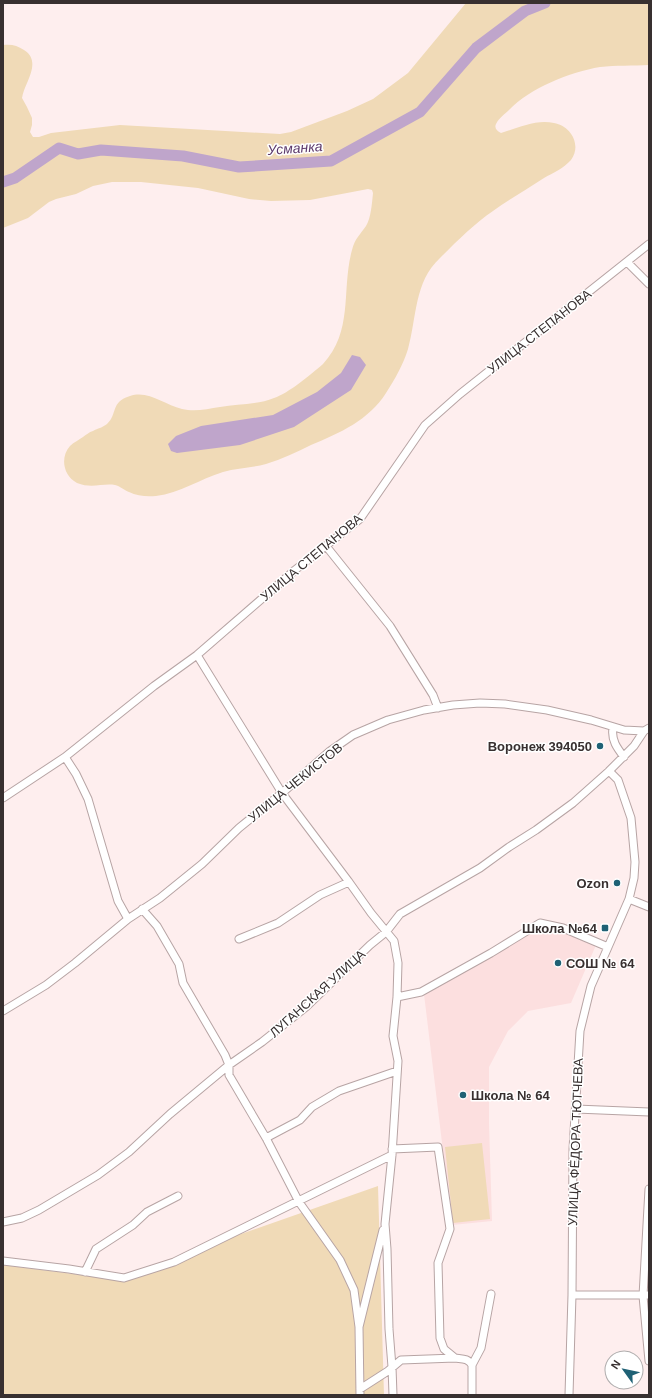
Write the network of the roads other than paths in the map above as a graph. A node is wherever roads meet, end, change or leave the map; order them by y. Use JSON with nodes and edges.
{"nodes":[{"id":1,"x":649,"y":244,"type":"edge"},
{"id":2,"x":627,"y":262,"type":"junction"},
{"id":3,"x":649,"y":284,"type":"edge"},
{"id":4,"x":326,"y":546,"type":"junction"},
{"id":5,"x":196,"y":655,"type":"junction"},
{"id":6,"x":438,"y":708,"type":"junction"},
{"id":7,"x":613,"y":728,"type":"junction"},
{"id":8,"x":646,"y":730,"type":"edge"},
{"id":9,"x":65,"y":757,"type":"junction"},
{"id":10,"x":624,"y":758,"type":"junction"},
{"id":11,"x":609,"y":771,"type":"junction"},
{"id":12,"x":282,"y":793,"type":"junction"},
{"id":13,"x":3,"y":798,"type":"edge"},
{"id":14,"x":349,"y":882,"type":"junction"},
{"id":15,"x":629,"y":899,"type":"junction"},
{"id":16,"x":649,"y":907,"type":"edge"},
{"id":17,"x":142,"y":909,"type":"junction"},
{"id":18,"x":128,"y":919,"type":"junction"},
{"id":19,"x":386,"y":932,"type":"junction"},
{"id":20,"x":239,"y":939,"type":"dead end"},
{"id":21,"x":608,"y":947,"type":"junction"},
{"id":22,"x":397,"y":997,"type":"junction"},
{"id":23,"x":3,"y":1011,"type":"edge"},
{"id":24,"x":229,"y":1065,"type":"junction"},
{"id":25,"x":398,"y":1071,"type":"junction"},
{"id":26,"x":576,"y":1109,"type":"junction"},
{"id":27,"x":649,"y":1112,"type":"edge"},
{"id":28,"x":266,"y":1138,"type":"junction"},
{"id":29,"x":392,"y":1152,"type":"junction"},
{"id":30,"x":649,"y":1189,"type":"edge"},
{"id":31,"x":178,"y":1196,"type":"dead end"},
{"id":32,"x":299,"y":1202,"type":"junction"},
{"id":33,"x":3,"y":1222,"type":"edge"},
{"id":34,"x":385,"y":1224,"type":"junction"},
{"id":35,"x":3,"y":1261,"type":"edge"},
{"id":36,"x":85,"y":1272,"type":"junction"},
{"id":37,"x":491,"y":1294,"type":"dead end"},
{"id":38,"x":572,"y":1295,"type":"junction"},
{"id":39,"x":646,"y":1295,"type":"edge"},
{"id":40,"x":359,"y":1327,"type":"junction"},
{"id":41,"x":455,"y":1358,"type":"junction"},
{"id":42,"x":649,"y":1361,"type":"edge"},
{"id":43,"x":472,"y":1365,"type":"junction"},
{"id":44,"x":392,"y":1367,"type":"junction"},
{"id":45,"x":360,"y":1392,"type":"edge"},
{"id":46,"x":393,"y":1395,"type":"edge"},
{"id":47,"x":472,"y":1395,"type":"edge"},
{"id":48,"x":569,"y":1395,"type":"edge"}],
"edges":[{"from":1,"to":2,"type":"street","name":"УЛИЦА СТЕПАНОВА"},
{"from":2,"to":3,"type":"street"},
{"from":2,"to":4,"type":"street","name":"УЛИЦА СТЕПАНОВА"},
{"from":4,"to":5,"type":"street","name":"УЛИЦА СТЕПАНОВА"},
{"from":4,"to":6,"type":"street"},
{"from":5,"to":9,"type":"street","name":"УЛИЦА СТЕПАНОВА"},
{"from":5,"to":12,"type":"street"},
{"from":6,"to":7,"type":"street","name":"УЛИЦА ЧЕКИСТОВ"},
{"from":6,"to":12,"type":"street","name":"УЛИЦА ЧЕКИСТОВ"},
{"from":7,"to":8,"type":"street","name":"УЛИЦА ЧЕКИСТОВ"},
{"from":7,"to":10,"type":"street"},
{"from":8,"to":10,"type":"street","name":"ЛУГАНСКАЯ УЛИЦА"},
{"from":9,"to":13,"type":"street","name":"УЛИЦА СТЕПАНОВА"},
{"from":9,"to":18,"type":"street"},
{"from":10,"to":11,"type":"street","name":"ЛУГАНСКАЯ УЛИЦА"},
{"from":11,"to":15,"type":"street","name":"УЛИЦА ФЁДОРА ТЮТЧЕВА"},
{"from":11,"to":19,"type":"street","name":"ЛУГАНСКАЯ УЛИЦА"},
{"from":12,"to":14,"type":"street"},
{"from":12,"to":17,"type":"street","name":"УЛИЦА ЧЕКИСТОВ"},
{"from":14,"to":19,"type":"street"},
{"from":14,"to":20,"type":"street"},
{"from":15,"to":16,"type":"street"},
{"from":15,"to":21,"type":"street","name":"УЛИЦА ФЁДОРА ТЮТЧЕВА"},
{"from":17,"to":18,"type":"street","name":"УЛИЦА ЧЕКИСТОВ"},
{"from":17,"to":24,"type":"street"},
{"from":18,"to":23,"type":"street","name":"УЛИЦА ЧЕКИСТОВ"},
{"from":19,"to":22,"type":"street"},
{"from":19,"to":24,"type":"street","name":"ЛУГАНСКАЯ УЛИЦА"},
{"from":21,"to":22,"type":"street"},
{"from":21,"to":26,"type":"street","name":"УЛИЦА ФЁДОРА ТЮТЧЕВА"},
{"from":22,"to":25,"type":"street"},
{"from":24,"to":28,"type":"street"},
{"from":24,"to":33,"type":"street","name":"ЛУГАНСКАЯ УЛИЦА"},
{"from":25,"to":28,"type":"street"},
{"from":25,"to":29,"type":"street"},
{"from":26,"to":27,"type":"street"},
{"from":26,"to":38,"type":"street","name":"УЛИЦА ФЁДОРА ТЮТЧЕВА"},
{"from":28,"to":32,"type":"street"},
{"from":29,"to":32,"type":"street"},
{"from":29,"to":34,"type":"street"},
{"from":29,"to":41,"type":"street"},
{"from":30,"to":39,"type":"street"},
{"from":31,"to":36,"type":"street"},
{"from":32,"to":36,"type":"street"},
{"from":32,"to":40,"type":"street"},
{"from":34,"to":40,"type":"street"},
{"from":34,"to":44,"type":"street"},
{"from":35,"to":36,"type":"street"},
{"from":37,"to":43,"type":"street"},
{"from":38,"to":39,"type":"street"},
{"from":38,"to":48,"type":"street","name":"УЛИЦА ФЁДОРА ТЮТЧЕВА"},
{"from":39,"to":42,"type":"street"},
{"from":40,"to":45,"type":"street"},
{"from":41,"to":43,"type":"street"},
{"from":41,"to":44,"type":"street"},
{"from":43,"to":47,"type":"street"},
{"from":44,"to":45,"type":"street"},
{"from":44,"to":46,"type":"street"}]}
